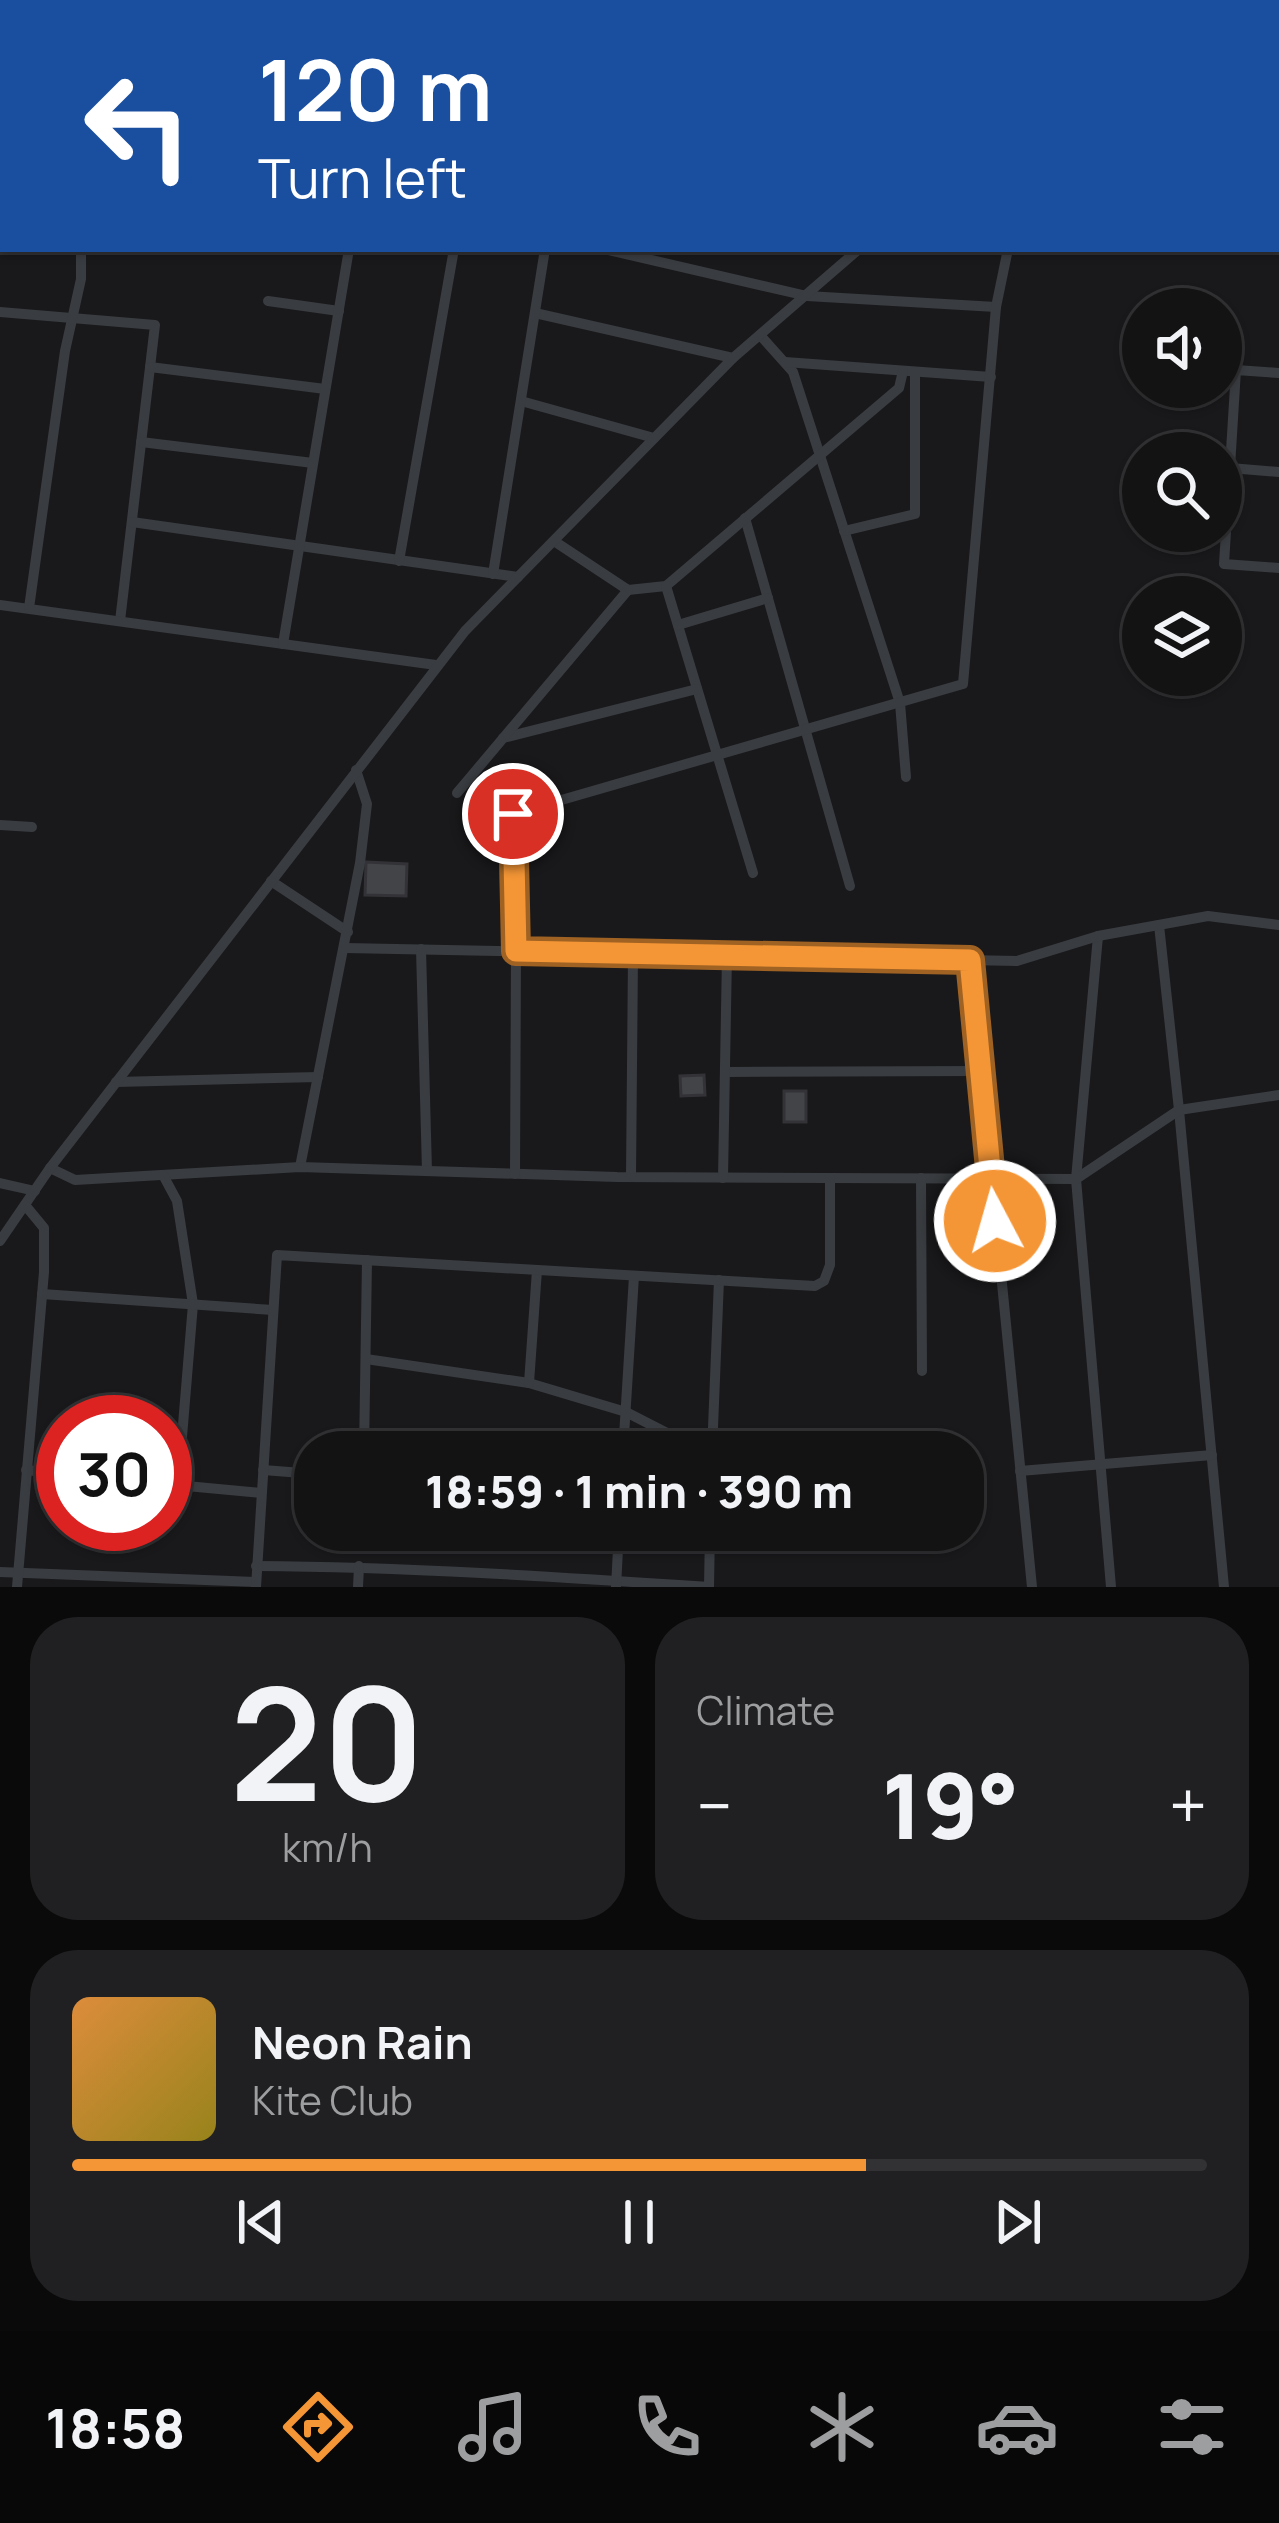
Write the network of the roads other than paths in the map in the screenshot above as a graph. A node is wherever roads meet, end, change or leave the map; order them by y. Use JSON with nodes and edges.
{"nodes":[{"id":1,"x":82,"y":252,"type":"edge"},
{"id":2,"x":349,"y":252,"type":"edge"},
{"id":3,"x":453,"y":252,"type":"edge"},
{"id":4,"x":545,"y":252,"type":"edge"},
{"id":5,"x":617,"y":252,"type":"edge"},
{"id":6,"x":856,"y":252,"type":"edge"},
{"id":7,"x":1007,"y":252,"type":"edge"},
{"id":8,"x":807,"y":296,"type":"junction"},
{"id":9,"x":268,"y":301,"type":"dead end"},
{"id":10,"x":996,"y":307,"type":"junction"},
{"id":11,"x":339,"y":311,"type":"junction"},
{"id":12,"x":0,"y":312,"type":"edge"},
{"id":13,"x":535,"y":313,"type":"junction"},
{"id":14,"x":72,"y":319,"type":"junction"},
{"id":15,"x":760,"y":334,"type":"junction"},
{"id":16,"x":733,"y":358,"type":"junction"},
{"id":17,"x":785,"y":362,"type":"junction"},
{"id":18,"x":150,"y":367,"type":"junction"},
{"id":19,"x":909,"y":371,"type":"junction"},
{"id":20,"x":1279,"y":373,"type":"edge"},
{"id":21,"x":991,"y":377,"type":"junction"},
{"id":22,"x":326,"y":389,"type":"junction"},
{"id":23,"x":521,"y":400,"type":"junction"},
{"id":24,"x":1233,"y":432,"type":"edge"},
{"id":25,"x":654,"y":438,"type":"junction"},
{"id":26,"x":141,"y":442,"type":"junction"},
{"id":27,"x":820,"y":454,"type":"junction"},
{"id":28,"x":313,"y":463,"type":"junction"},
{"id":29,"x":1242,"y":469,"type":"edge"},
{"id":30,"x":1279,"y":472,"type":"edge"},
{"id":31,"x":745,"y":518,"type":"junction"},
{"id":32,"x":131,"y":522,"type":"junction"},
{"id":33,"x":844,"y":531,"type":"junction"},
{"id":34,"x":554,"y":541,"type":"junction"},
{"id":35,"x":299,"y":547,"type":"junction"},
{"id":36,"x":1226,"y":552,"type":"edge"},
{"id":37,"x":399,"y":561,"type":"junction"},
{"id":38,"x":1279,"y":568,"type":"edge"},
{"id":39,"x":494,"y":574,"type":"junction"},
{"id":40,"x":518,"y":577,"type":"junction"},
{"id":41,"x":666,"y":586,"type":"junction"},
{"id":42,"x":628,"y":590,"type":"junction"},
{"id":43,"x":768,"y":598,"type":"junction"},
{"id":44,"x":0,"y":604,"type":"edge"},
{"id":45,"x":29,"y":608,"type":"junction"},
{"id":46,"x":120,"y":621,"type":"junction"},
{"id":47,"x":678,"y":625,"type":"junction"},
{"id":48,"x":283,"y":644,"type":"junction"},
{"id":49,"x":436,"y":665,"type":"junction"},
{"id":50,"x":698,"y":689,"type":"junction"},
{"id":51,"x":900,"y":703,"type":"junction"},
{"id":52,"x":806,"y":730,"type":"junction"},
{"id":53,"x":502,"y":739,"type":"junction"},
{"id":54,"x":718,"y":756,"type":"junction"},
{"id":55,"x":356,"y":770,"type":"junction"},
{"id":56,"x":906,"y":777,"type":"dead end"},
{"id":57,"x":457,"y":793,"type":"dead end"},
{"id":58,"x":0,"y":825,"type":"edge"},
{"id":59,"x":32,"y":827,"type":"dead end"},
{"id":60,"x":753,"y":873,"type":"dead end"},
{"id":61,"x":271,"y":881,"type":"junction"},
{"id":62,"x":850,"y":886,"type":"dead end"},
{"id":63,"x":1279,"y":925,"type":"edge"},
{"id":64,"x":1159,"y":926,"type":"junction"},
{"id":65,"x":348,"y":932,"type":"junction"},
{"id":66,"x":1098,"y":936,"type":"junction"},
{"id":67,"x":345,"y":948,"type":"junction"},
{"id":68,"x":421,"y":950,"type":"junction"},
{"id":69,"x":516,"y":951,"type":"junction"},
{"id":70,"x":633,"y":953,"type":"junction"},
{"id":71,"x":727,"y":955,"type":"junction"},
{"id":72,"x":970,"y":960,"type":"junction"},
{"id":73,"x":981,"y":1071,"type":"junction"},
{"id":74,"x":725,"y":1072,"type":"junction"},
{"id":75,"x":318,"y":1078,"type":"junction"},
{"id":76,"x":116,"y":1082,"type":"junction"},
{"id":77,"x":1279,"y":1095,"type":"edge"},
{"id":78,"x":1180,"y":1111,"type":"junction"},
{"id":79,"x":300,"y":1167,"type":"junction"},
{"id":80,"x":50,"y":1168,"type":"junction"},
{"id":81,"x":427,"y":1171,"type":"junction"},
{"id":82,"x":515,"y":1174,"type":"junction"},
{"id":83,"x":163,"y":1175,"type":"junction"},
{"id":84,"x":631,"y":1177,"type":"junction"},
{"id":85,"x":724,"y":1178,"type":"junction"},
{"id":86,"x":830,"y":1178,"type":"junction"},
{"id":87,"x":921,"y":1178,"type":"junction"},
{"id":88,"x":991,"y":1179,"type":"junction"},
{"id":89,"x":1076,"y":1179,"type":"junction"},
{"id":90,"x":0,"y":1183,"type":"edge"},
{"id":91,"x":35,"y":1191,"type":"junction"},
{"id":92,"x":25,"y":1205,"type":"junction"},
{"id":93,"x":0,"y":1241,"type":"edge"},
{"id":94,"x":367,"y":1260,"type":"junction"},
{"id":95,"x":537,"y":1270,"type":"junction"},
{"id":96,"x":634,"y":1276,"type":"junction"},
{"id":97,"x":719,"y":1280,"type":"junction"},
{"id":98,"x":42,"y":1294,"type":"junction"},
{"id":99,"x":193,"y":1304,"type":"junction"},
{"id":100,"x":273,"y":1310,"type":"junction"},
{"id":101,"x":366,"y":1358,"type":"junction"},
{"id":102,"x":922,"y":1371,"type":"dead end"},
{"id":103,"x":529,"y":1383,"type":"junction"},
{"id":104,"x":182,"y":1395,"type":"edge"},
{"id":105,"x":626,"y":1412,"type":"junction"},
{"id":106,"x":364,"y":1431,"type":"edge"},
{"id":107,"x":625,"y":1431,"type":"edge"},
{"id":108,"x":665,"y":1431,"type":"edge"},
{"id":109,"x":709,"y":1431,"type":"edge"},
{"id":110,"x":1212,"y":1455,"type":"junction"},
{"id":111,"x":1100,"y":1464,"type":"junction"},
{"id":112,"x":26,"y":1470,"type":"junction"},
{"id":113,"x":262,"y":1470,"type":"junction"},
{"id":114,"x":36,"y":1471,"type":"edge"},
{"id":115,"x":1020,"y":1471,"type":"junction"},
{"id":116,"x":294,"y":1472,"type":"edge"},
{"id":117,"x":192,"y":1486,"type":"edge"},
{"id":118,"x":261,"y":1493,"type":"junction"},
{"id":119,"x":618,"y":1551,"type":"edge"},
{"id":120,"x":710,"y":1551,"type":"edge"},
{"id":121,"x":256,"y":1566,"type":"junction"},
{"id":122,"x":358,"y":1567,"type":"junction"},
{"id":123,"x":441,"y":1570,"type":"junction"},
{"id":124,"x":0,"y":1572,"type":"edge"},
{"id":125,"x":17,"y":1572,"type":"junction"},
{"id":126,"x":521,"y":1580,"type":"edge"},
{"id":127,"x":96,"y":1581,"type":"edge"},
{"id":128,"x":175,"y":1583,"type":"edge"},
{"id":129,"x":616,"y":1584,"type":"edge"},
{"id":130,"x":256,"y":1585,"type":"edge"},
{"id":131,"x":16,"y":1587,"type":"edge"},
{"id":132,"x":358,"y":1587,"type":"edge"},
{"id":133,"x":440,"y":1587,"type":"edge"},
{"id":134,"x":1032,"y":1587,"type":"edge"},
{"id":135,"x":1111,"y":1587,"type":"edge"},
{"id":136,"x":1224,"y":1587,"type":"edge"}],
"edges":[{"from":1,"to":14,"type":"street"},
{"from":2,"to":11,"type":"street"},
{"from":3,"to":37,"type":"street"},
{"from":4,"to":13,"type":"street"},
{"from":5,"to":8,"type":"street"},
{"from":6,"to":8,"type":"street"},
{"from":7,"to":10,"type":"street"},
{"from":8,"to":10,"type":"street"},
{"from":8,"to":15,"type":"street"},
{"from":9,"to":11,"type":"street"},
{"from":10,"to":21,"type":"street"},
{"from":11,"to":22,"type":"street"},
{"from":12,"to":14,"type":"street"},
{"from":13,"to":16,"type":"street"},
{"from":13,"to":23,"type":"street"},
{"from":14,"to":18,"type":"street"},
{"from":14,"to":45,"type":"street"},
{"from":15,"to":16,"type":"street"},
{"from":15,"to":17,"type":"street"},
{"from":16,"to":25,"type":"street"},
{"from":17,"to":19,"type":"street"},
{"from":17,"to":27,"type":"street"},
{"from":18,"to":22,"type":"street"},
{"from":18,"to":26,"type":"street"},
{"from":19,"to":21,"type":"street"},
{"from":19,"to":27,"type":"street"},
{"from":19,"to":33,"type":"street"},
{"from":20,"to":24,"type":"street"},
{"from":21,"to":51,"type":"street"},
{"from":22,"to":28,"type":"street"},
{"from":23,"to":25,"type":"street"},
{"from":23,"to":39,"type":"street"},
{"from":25,"to":34,"type":"street"},
{"from":26,"to":28,"type":"street"},
{"from":26,"to":32,"type":"street"},
{"from":27,"to":31,"type":"street"},
{"from":27,"to":33,"type":"street"},
{"from":28,"to":35,"type":"street"},
{"from":29,"to":30,"type":"street"},
{"from":31,"to":41,"type":"street"},
{"from":31,"to":43,"type":"street"},
{"from":32,"to":35,"type":"street"},
{"from":32,"to":46,"type":"street"},
{"from":33,"to":51,"type":"street"},
{"from":34,"to":40,"type":"street"},
{"from":34,"to":42,"type":"street"},
{"from":35,"to":37,"type":"street"},
{"from":35,"to":48,"type":"street"},
{"from":36,"to":38,"type":"street"},
{"from":37,"to":39,"type":"street"},
{"from":39,"to":40,"type":"street"},
{"from":40,"to":49,"type":"street"},
{"from":41,"to":42,"type":"street"},
{"from":41,"to":47,"type":"street"},
{"from":42,"to":53,"type":"street"},
{"from":43,"to":47,"type":"street"},
{"from":43,"to":52,"type":"street"},
{"from":44,"to":45,"type":"street"},
{"from":45,"to":46,"type":"street"},
{"from":46,"to":48,"type":"street"},
{"from":47,"to":50,"type":"street"},
{"from":48,"to":49,"type":"street"},
{"from":49,"to":55,"type":"street"},
{"from":50,"to":53,"type":"street"},
{"from":50,"to":54,"type":"street"},
{"from":51,"to":52,"type":"street"},
{"from":51,"to":56,"type":"street"},
{"from":52,"to":54,"type":"street"},
{"from":52,"to":62,"type":"street"},
{"from":53,"to":57,"type":"street"},
{"from":54,"to":60,"type":"street"},
{"from":54,"to":69,"type":"street"},
{"from":55,"to":61,"type":"street"},
{"from":55,"to":65,"type":"street"},
{"from":58,"to":59,"type":"street"},
{"from":61,"to":65,"type":"street"},
{"from":61,"to":76,"type":"street"},
{"from":63,"to":64,"type":"street"},
{"from":64,"to":66,"type":"street"},
{"from":64,"to":78,"type":"street"},
{"from":65,"to":67,"type":"street"},
{"from":66,"to":72,"type":"street"},
{"from":66,"to":89,"type":"street"},
{"from":67,"to":68,"type":"street"},
{"from":67,"to":75,"type":"street"},
{"from":68,"to":69,"type":"street"},
{"from":68,"to":81,"type":"street"},
{"from":69,"to":70,"type":"street"},
{"from":69,"to":82,"type":"street"},
{"from":70,"to":71,"type":"street"},
{"from":70,"to":84,"type":"street"},
{"from":71,"to":72,"type":"street"},
{"from":71,"to":74,"type":"street"},
{"from":72,"to":73,"type":"street"},
{"from":73,"to":74,"type":"street"},
{"from":73,"to":88,"type":"street"},
{"from":74,"to":85,"type":"street"},
{"from":75,"to":76,"type":"street"},
{"from":75,"to":79,"type":"street"},
{"from":76,"to":80,"type":"street"},
{"from":77,"to":78,"type":"street"},
{"from":78,"to":89,"type":"street"},
{"from":78,"to":110,"type":"street"},
{"from":79,"to":81,"type":"street"},
{"from":79,"to":83,"type":"street"},
{"from":80,"to":83,"type":"street"},
{"from":80,"to":91,"type":"street"},
{"from":81,"to":82,"type":"street"},
{"from":82,"to":84,"type":"street"},
{"from":83,"to":99,"type":"street"},
{"from":84,"to":85,"type":"street"},
{"from":85,"to":86,"type":"street"},
{"from":86,"to":87,"type":"street"},
{"from":86,"to":97,"type":"street"},
{"from":87,"to":88,"type":"street"},
{"from":87,"to":102,"type":"street"},
{"from":88,"to":89,"type":"street"},
{"from":88,"to":115,"type":"street"},
{"from":89,"to":111,"type":"street"},
{"from":90,"to":91,"type":"street"},
{"from":91,"to":92,"type":"street"},
{"from":92,"to":93,"type":"street"},
{"from":92,"to":98,"type":"street"},
{"from":94,"to":95,"type":"street"},
{"from":94,"to":100,"type":"street"},
{"from":94,"to":101,"type":"street"},
{"from":95,"to":96,"type":"street"},
{"from":95,"to":103,"type":"street"},
{"from":96,"to":97,"type":"street"},
{"from":96,"to":105,"type":"street"},
{"from":97,"to":109,"type":"street"},
{"from":98,"to":99,"type":"street"},
{"from":98,"to":112,"type":"street"},
{"from":99,"to":100,"type":"street"},
{"from":99,"to":104,"type":"street"},
{"from":100,"to":113,"type":"street"},
{"from":101,"to":103,"type":"street"},
{"from":101,"to":106,"type":"street"},
{"from":103,"to":105,"type":"street"},
{"from":105,"to":107,"type":"street"},
{"from":105,"to":108,"type":"street"},
{"from":110,"to":111,"type":"street"},
{"from":110,"to":136,"type":"street"},
{"from":111,"to":115,"type":"street"},
{"from":111,"to":135,"type":"street"},
{"from":112,"to":114,"type":"street"},
{"from":112,"to":125,"type":"street"},
{"from":113,"to":116,"type":"street"},
{"from":113,"to":118,"type":"street"},
{"from":115,"to":134,"type":"street"},
{"from":117,"to":118,"type":"street"},
{"from":118,"to":121,"type":"street"},
{"from":119,"to":129,"type":"street"},
{"from":120,"to":129,"type":"street"},
{"from":121,"to":122,"type":"street"},
{"from":121,"to":130,"type":"street"},
{"from":122,"to":123,"type":"street"},
{"from":122,"to":132,"type":"street"},
{"from":123,"to":126,"type":"street"},
{"from":123,"to":133,"type":"street"},
{"from":124,"to":125,"type":"street"},
{"from":125,"to":127,"type":"street"},
{"from":125,"to":131,"type":"street"},
{"from":126,"to":129,"type":"street"},
{"from":127,"to":128,"type":"street"},
{"from":128,"to":130,"type":"street"}]}
